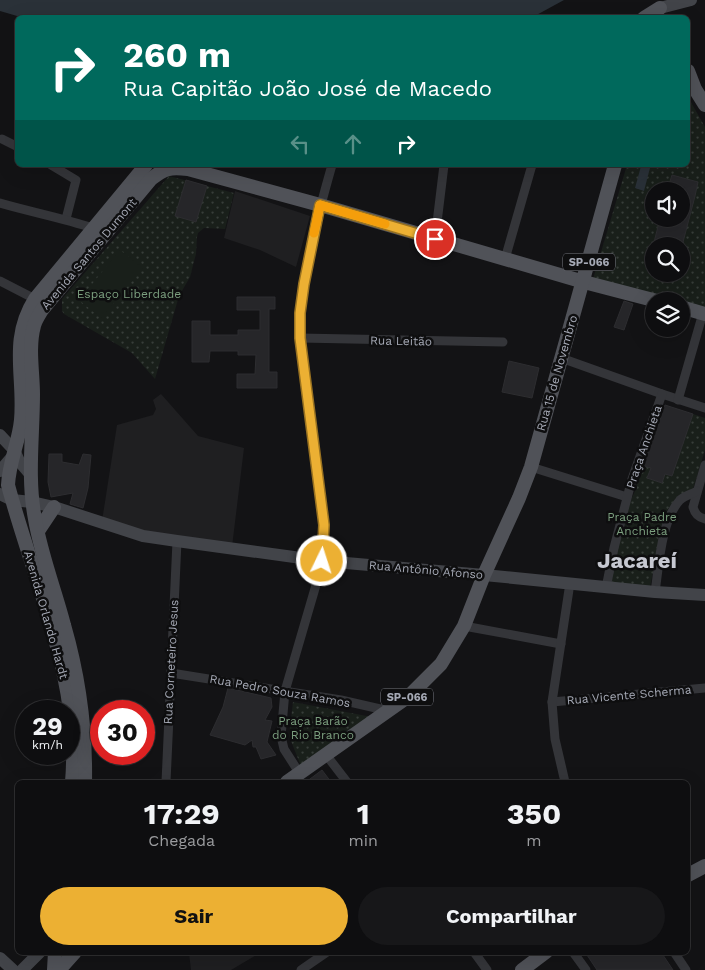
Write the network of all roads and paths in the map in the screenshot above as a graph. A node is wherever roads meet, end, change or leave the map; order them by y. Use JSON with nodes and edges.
{"nodes":[{"id":1,"x":691,"y":0,"type":"edge"},
{"id":2,"x":660,"y":11,"type":"edge"},
{"id":3,"x":691,"y":84,"type":"edge"},
{"id":4,"x":705,"y":105,"type":"edge"},
{"id":5,"x":2,"y":139,"type":"dead end"},
{"id":6,"x":15,"y":146,"type":"edge"},
{"id":7,"x":54,"y":167,"type":"edge"},
{"id":8,"x":144,"y":167,"type":"edge"},
{"id":9,"x":331,"y":167,"type":"edge"},
{"id":10,"x":444,"y":167,"type":"edge"},
{"id":11,"x":531,"y":167,"type":"edge"},
{"id":12,"x":614,"y":167,"type":"edge"},
{"id":13,"x":204,"y":170,"type":"edge"},
{"id":14,"x":0,"y":203,"type":"edge"},
{"id":15,"x":320,"y":205,"type":"junction"},
{"id":16,"x":66,"y":219,"type":"junction"},
{"id":17,"x":93,"y":228,"type":"junction"},
{"id":18,"x":435,"y":239,"type":"junction"},
{"id":19,"x":505,"y":259,"type":"junction"},
{"id":20,"x":0,"y":281,"type":"edge"},
{"id":21,"x":584,"y":282,"type":"junction"},
{"id":22,"x":645,"y":298,"type":"edge"},
{"id":23,"x":35,"y":299,"type":"junction"},
{"id":24,"x":690,"y":309,"type":"edge"},
{"id":25,"x":704,"y":313,"type":"edge"},
{"id":26,"x":300,"y":338,"type":"junction"},
{"id":27,"x":502,"y":342,"type":"dead end"},
{"id":28,"x":561,"y":358,"type":"junction"},
{"id":29,"x":662,"y":394,"type":"junction"},
{"id":30,"x":678,"y":400,"type":"junction"},
{"id":31,"x":705,"y":408,"type":"edge"},
{"id":32,"x":0,"y":436,"type":"edge"},
{"id":33,"x":13,"y":453,"type":"junction"},
{"id":34,"x":705,"y":465,"type":"edge"},
{"id":35,"x":531,"y":467,"type":"junction"},
{"id":36,"x":0,"y":471,"type":"edge"},
{"id":37,"x":31,"y":475,"type":"junction"},
{"id":38,"x":697,"y":491,"type":"junction"},
{"id":39,"x":6,"y":497,"type":"edge"},
{"id":40,"x":627,"y":497,"type":"junction"},
{"id":41,"x":32,"y":502,"type":"junction"},
{"id":42,"x":54,"y":506,"type":"junction"},
{"id":43,"x":705,"y":519,"type":"edge"},
{"id":44,"x":38,"y":531,"type":"junction"},
{"id":45,"x":177,"y":541,"type":"junction"},
{"id":46,"x":322,"y":561,"type":"junction"},
{"id":47,"x":484,"y":575,"type":"junction"},
{"id":48,"x":570,"y":583,"type":"junction"},
{"id":49,"x":606,"y":588,"type":"junction"},
{"id":50,"x":655,"y":592,"type":"junction"},
{"id":51,"x":705,"y":595,"type":"edge"},
{"id":52,"x":464,"y":626,"type":"junction"},
{"id":53,"x":561,"y":644,"type":"junction"},
{"id":54,"x":171,"y":672,"type":"junction"},
{"id":55,"x":705,"y":688,"type":"edge"},
{"id":56,"x":285,"y":691,"type":"junction"},
{"id":57,"x":552,"y":702,"type":"junction"},
{"id":58,"x":389,"y":711,"type":"junction"},
{"id":59,"x":327,"y":756,"type":"junction"},
{"id":60,"x":300,"y":774,"type":"junction"},
{"id":61,"x":72,"y":780,"type":"edge"},
{"id":62,"x":85,"y":780,"type":"edge"},
{"id":63,"x":166,"y":780,"type":"edge"},
{"id":64,"x":290,"y":780,"type":"edge"},
{"id":65,"x":345,"y":780,"type":"edge"},
{"id":66,"x":565,"y":780,"type":"edge"},
{"id":67,"x":705,"y":866,"type":"edge"},
{"id":68,"x":690,"y":873,"type":"edge"},
{"id":69,"x":37,"y":955,"type":"edge"},
{"id":70,"x":323,"y":955,"type":"edge"},
{"id":71,"x":476,"y":955,"type":"edge"},
{"id":72,"x":542,"y":955,"type":"edge"},
{"id":73,"x":576,"y":955,"type":"edge"},
{"id":74,"x":676,"y":955,"type":"edge"},
{"id":75,"x":0,"y":958,"type":"edge"},
{"id":76,"x":13,"y":970,"type":"edge"},
{"id":77,"x":22,"y":970,"type":"edge"},
{"id":78,"x":301,"y":970,"type":"edge"},
{"id":79,"x":487,"y":970,"type":"edge"},
{"id":80,"x":522,"y":970,"type":"edge"},
{"id":81,"x":586,"y":970,"type":"edge"},
{"id":82,"x":686,"y":970,"type":"edge"}],
"edges":[{"from":1,"to":2,"type":"street"},
{"from":3,"to":4,"type":"main road"},
{"from":5,"to":6,"type":"street"},
{"from":7,"to":16,"type":"street"},
{"from":8,"to":17,"type":"main road","name":"Avenida Santos Dumont"},
{"from":9,"to":15,"type":"street"},
{"from":10,"to":18,"type":"street"},
{"from":11,"to":19,"type":"street"},
{"from":12,"to":21,"type":"main road","name":"Rua 15 de Novembro","number":"SP-066"},
{"from":13,"to":15,"type":"main road"},
{"from":13,"to":37,"type":"main road","name":"Avenida Santos Dumont"},
{"from":14,"to":16,"type":"street"},
{"from":15,"to":18,"type":"main road"},
{"from":15,"to":26,"type":"street"},
{"from":16,"to":17,"type":"street"},
{"from":17,"to":23,"type":"main road","name":"Avenida Santos Dumont"},
{"from":18,"to":19,"type":"main road"},
{"from":19,"to":21,"type":"main road"},
{"from":20,"to":23,"type":"street"},
{"from":21,"to":22,"type":"main road"},
{"from":21,"to":28,"type":"main road","name":"Rua 15 de Novembro","number":"SP-066"},
{"from":23,"to":33,"type":"main road","name":"Avenida Santos Dumont"},
{"from":24,"to":25,"type":"main road"},
{"from":25,"to":30,"type":"street"},
{"from":26,"to":27,"type":"street","name":"Rua Leitão"},
{"from":26,"to":46,"type":"street"},
{"from":28,"to":29,"type":"street"},
{"from":28,"to":35,"type":"main road","name":"Rua 15 de Novembro","number":"SP-066"},
{"from":29,"to":30,"type":"street"},
{"from":29,"to":40,"type":"street","name":"Praça Anchieta"},
{"from":30,"to":31,"type":"street"},
{"from":32,"to":33,"type":"street"},
{"from":33,"to":36,"type":"street"},
{"from":33,"to":37,"type":"street"},
{"from":33,"to":39,"type":"main road","name":"Avenida Orlando Hardt"},
{"from":34,"to":38,"type":"street"},
{"from":35,"to":40,"type":"street"},
{"from":35,"to":47,"type":"main road","name":"Rua 15 de Novembro","number":"SP-066"},
{"from":37,"to":41,"type":"main road","name":"Avenida Santos Dumont"},
{"from":38,"to":43,"type":"street"},
{"from":38,"to":50,"type":"street"},
{"from":39,"to":41,"type":"street","name":"Rua Antônio Afonso"},
{"from":39,"to":61,"type":"main road","name":"Avenida Orlando Hardt"},
{"from":40,"to":49,"type":"street","name":"Praça Anchieta"},
{"from":41,"to":42,"type":"street","name":"Rua Antônio Afonso"},
{"from":41,"to":44,"type":"main road","name":"Avenida Orlando Hardt"},
{"from":42,"to":44,"type":"main road"},
{"from":42,"to":45,"type":"street","name":"Rua Antônio Afonso"},
{"from":44,"to":62,"type":"main road","name":"Avenida Orlando Hardt"},
{"from":45,"to":46,"type":"street","name":"Rua Antônio Afonso"},
{"from":45,"to":54,"type":"street","name":"Rua Corneteiro Jesus"},
{"from":46,"to":47,"type":"street","name":"Rua Antônio Afonso"},
{"from":46,"to":56,"type":"street"},
{"from":47,"to":48,"type":"street","name":"Rua Antônio Afonso"},
{"from":47,"to":52,"type":"main road","number":"SP-066"},
{"from":48,"to":49,"type":"street","name":"Rua Antônio Afonso"},
{"from":48,"to":53,"type":"street"},
{"from":49,"to":50,"type":"street","name":"Rua Antônio Afonso"},
{"from":50,"to":51,"type":"street","name":"Rua Antônio Afonso"},
{"from":52,"to":53,"type":"street"},
{"from":52,"to":58,"type":"main road","number":"SP-066"},
{"from":53,"to":57,"type":"street"},
{"from":54,"to":56,"type":"street","name":"Rua Pedro Souza Ramos"},
{"from":54,"to":63,"type":"street","name":"Rua Corneteiro Jesus"},
{"from":55,"to":57,"type":"street","name":"Rua Vicente Scherma"},
{"from":56,"to":58,"type":"street","name":"Rua Pedro Souza Ramos"},
{"from":56,"to":60,"type":"street"},
{"from":57,"to":66,"type":"street"},
{"from":58,"to":59,"type":"main road","number":"SP-066"},
{"from":59,"to":60,"type":"main road","number":"SP-066"},
{"from":59,"to":65,"type":"street"},
{"from":60,"to":64,"type":"main road","number":"SP-066"},
{"from":67,"to":68,"type":"main road"},
{"from":69,"to":77,"type":"street"},
{"from":70,"to":78,"type":"street"},
{"from":71,"to":79,"type":"street"},
{"from":72,"to":80,"type":"main road"},
{"from":73,"to":81,"type":"street"},
{"from":74,"to":82,"type":"street"},
{"from":75,"to":76,"type":"street"}]}
